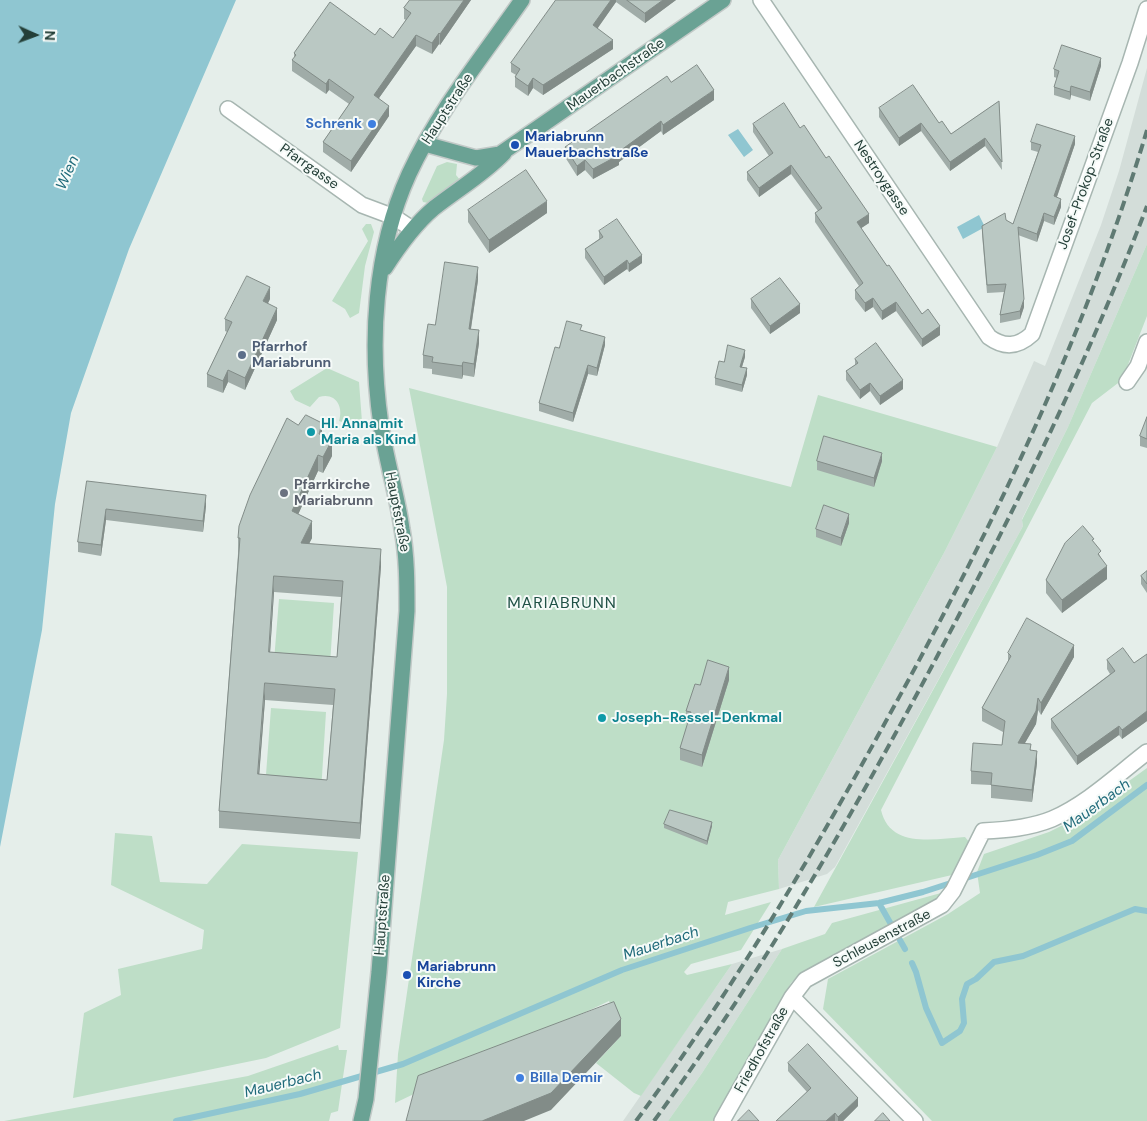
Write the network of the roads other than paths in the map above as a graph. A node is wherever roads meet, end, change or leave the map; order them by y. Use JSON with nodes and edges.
{"nodes":[{"id":1,"x":522,"y":0,"type":"edge"},
{"id":2,"x":724,"y":0,"type":"edge"},
{"id":3,"x":761,"y":0,"type":"edge"},
{"id":4,"x":1147,"y":9,"type":"edge"},
{"id":5,"x":228,"y":109,"type":"dead end"},
{"id":6,"x":425,"y":144,"type":"junction"},
{"id":7,"x":508,"y":149,"type":"junction"},
{"id":8,"x":394,"y":217,"type":"junction"},
{"id":9,"x":412,"y":229,"type":"junction"},
{"id":10,"x":381,"y":276,"type":"junction"},
{"id":11,"x":1147,"y":342,"type":"edge"},
{"id":12,"x":1009,"y":346,"type":"joint"},
{"id":13,"x":1127,"y":382,"type":"dead end"},
{"id":14,"x":1147,"y":752,"type":"edge"},
{"id":15,"x":805,"y":980,"type":"joint"},
{"id":16,"x":792,"y":997,"type":"junction"},
{"id":17,"x":361,"y":1121,"type":"edge"},
{"id":18,"x":722,"y":1121,"type":"edge"},
{"id":19,"x":915,"y":1121,"type":"edge"}],
"edges":[{"from":1,"to":6,"type":"main road","name":"Hauptstraße"},
{"from":2,"to":7,"type":"main road","name":"Mauerbachstraße"},
{"from":3,"to":12,"type":"street","name":"Nestroygasse"},
{"from":4,"to":12,"type":"street","name":"Josef-Prokop-Straße"},
{"from":5,"to":8,"type":"street","name":"Pfarrgasse"},
{"from":6,"to":7,"type":"main road","name":"Mauerbachstraße"},
{"from":6,"to":8,"type":"main road","name":"Hauptstraße"},
{"from":7,"to":9,"type":"main road","name":"Mauerbachstraße"},
{"from":8,"to":9,"type":"street","name":"Pfarrgasse"},
{"from":8,"to":10,"type":"main road","name":"Hauptstraße"},
{"from":9,"to":10,"type":"main road","name":"Mauerbachstraße"},
{"from":10,"to":17,"type":"main road","name":"Hauptstraße"},
{"from":11,"to":13,"type":"street"},
{"from":14,"to":15,"type":"street","name":"Schleusenstraße"},
{"from":15,"to":16,"type":"street","name":"Friedhofstraße"},
{"from":16,"to":18,"type":"street","name":"Friedhofstraße"},
{"from":16,"to":19,"type":"street"}]}
